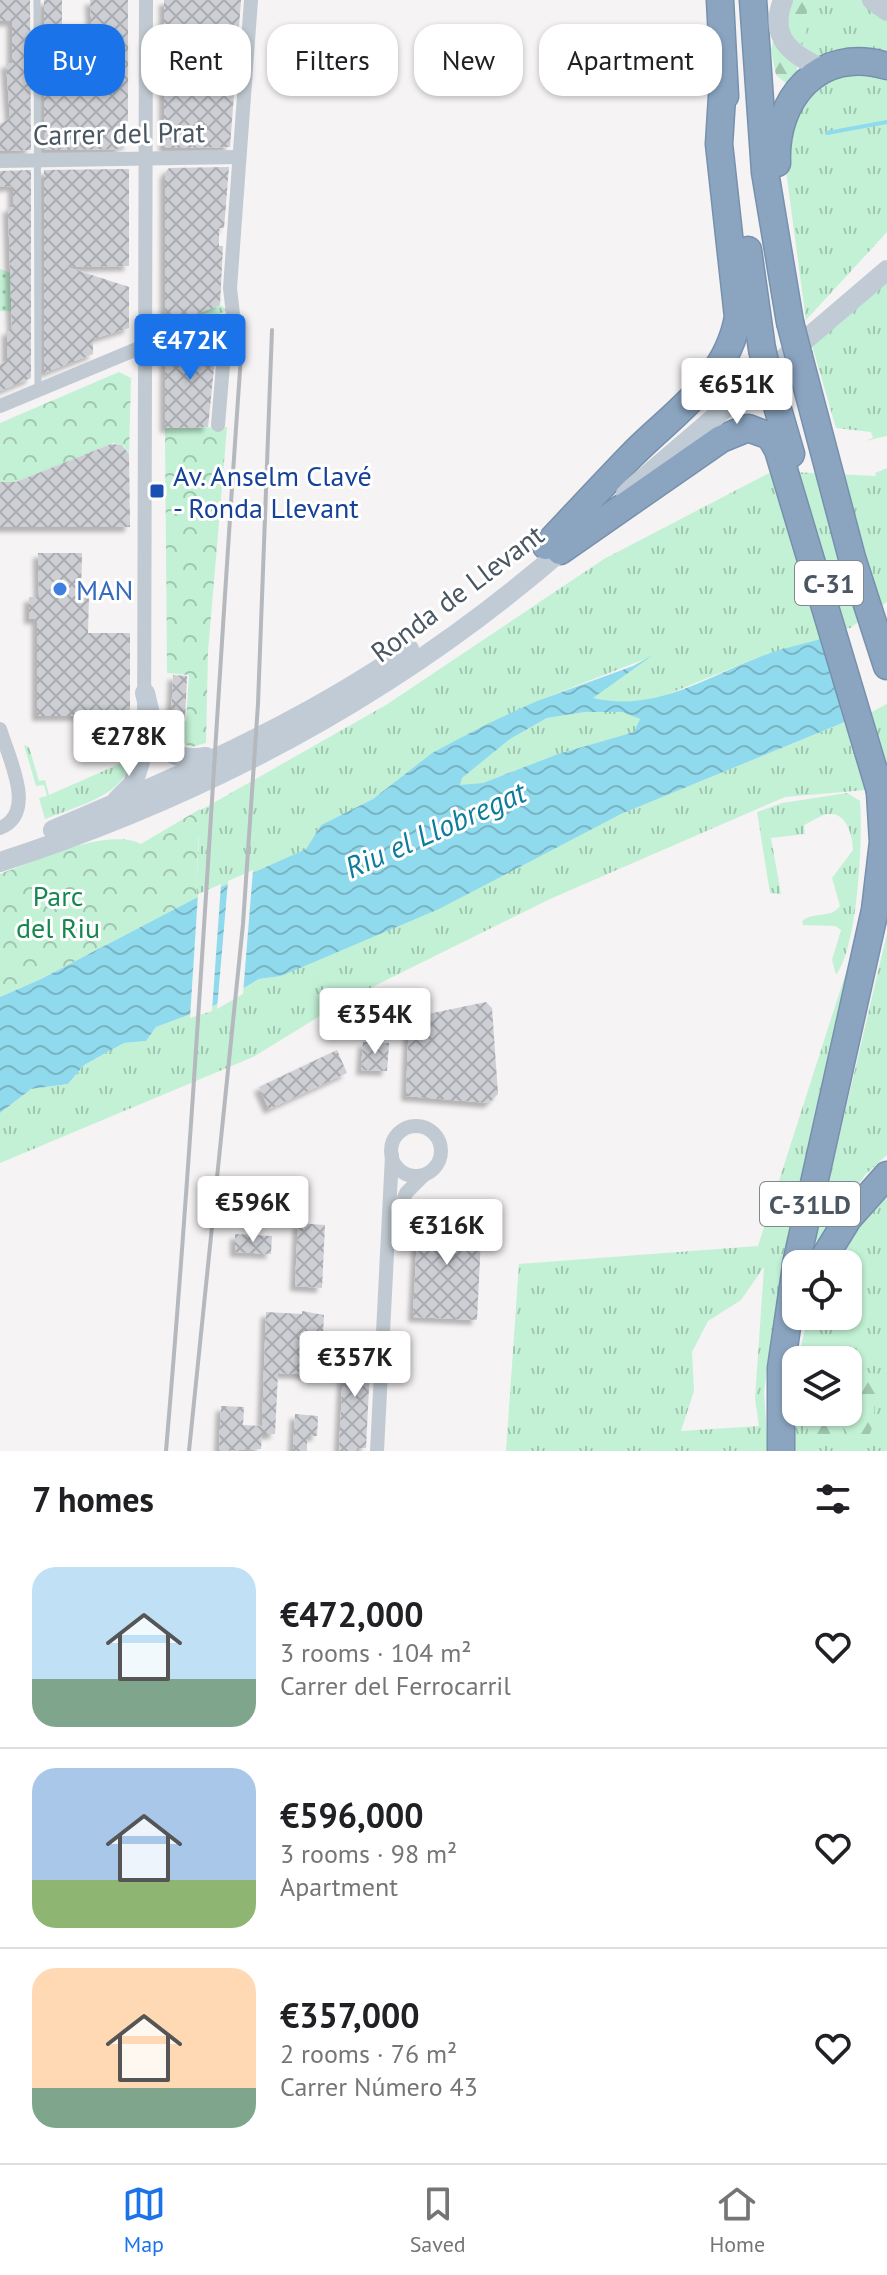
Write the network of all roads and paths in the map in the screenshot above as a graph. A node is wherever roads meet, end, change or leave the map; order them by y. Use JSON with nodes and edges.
{"nodes":[{"id":1,"x":37,"y":0,"type":"edge"},
{"id":2,"x":146,"y":0,"type":"edge"},
{"id":3,"x":251,"y":0,"type":"edge"},
{"id":4,"x":720,"y":0,"type":"edge"},
{"id":5,"x":753,"y":0,"type":"edge"},
{"id":6,"x":783,"y":0,"type":"edge"},
{"id":7,"x":872,"y":0,"type":"edge"},
{"id":8,"x":887,"y":11,"type":"edge"},
{"id":9,"x":887,"y":66,"type":"edge"},
{"id":10,"x":823,"y":69,"type":"junction"},
{"id":11,"x":723,"y":81,"type":"junction"},
{"id":12,"x":238,"y":157,"type":"junction"},
{"id":13,"x":147,"y":159,"type":"junction"},
{"id":14,"x":0,"y":161,"type":"edge"},
{"id":15,"x":36,"y":161,"type":"junction"},
{"id":16,"x":776,"y":247,"type":"junction"},
{"id":17,"x":887,"y":256,"type":"edge"},
{"id":18,"x":887,"y":270,"type":"edge"},
{"id":19,"x":144,"y":346,"type":"junction"},
{"id":20,"x":38,"y":389,"type":"junction"},
{"id":21,"x":0,"y":406,"type":"edge"},
{"id":22,"x":218,"y":425,"type":"dead end"},
{"id":23,"x":784,"y":449,"type":"junction"},
{"id":24,"x":553,"y":548,"type":"junction"},
{"id":25,"x":887,"y":666,"type":"edge"},
{"id":26,"x":145,"y":693,"type":"junction"},
{"id":27,"x":870,"y":728,"type":"junction"},
{"id":28,"x":0,"y":729,"type":"edge"},
{"id":29,"x":144,"y":749,"type":"junction"},
{"id":30,"x":218,"y":756,"type":"junction"},
{"id":31,"x":4,"y":760,"type":"edge"},
{"id":32,"x":887,"y":763,"type":"edge"},
{"id":33,"x":160,"y":783,"type":"junction"},
{"id":34,"x":182,"y":793,"type":"junction"},
{"id":35,"x":111,"y":805,"type":"junction"},
{"id":36,"x":0,"y":828,"type":"edge"},
{"id":37,"x":0,"y":848,"type":"edge"},
{"id":38,"x":0,"y":862,"type":"edge"},
{"id":39,"x":392,"y":1155,"type":"junction"},
{"id":40,"x":424,"y":1175,"type":"junction"},
{"id":41,"x":887,"y":1175,"type":"edge"},
{"id":42,"x":799,"y":1250,"type":"edge"},
{"id":43,"x":829,"y":1250,"type":"edge"},
{"id":44,"x":387,"y":1267,"type":"junction"},
{"id":45,"x":787,"y":1330,"type":"edge"},
{"id":46,"x":796,"y":1330,"type":"edge"},
{"id":47,"x":780,"y":1423,"type":"junction"},
{"id":48,"x":377,"y":1451,"type":"edge"},
{"id":49,"x":781,"y":1451,"type":"edge"}],
"edges":[{"from":1,"to":15,"type":"lane"},
{"from":2,"to":13,"type":"street"},
{"from":3,"to":12,"type":"street"},
{"from":4,"to":11,"type":"highway","number":"C-31"},
{"from":5,"to":16,"type":"highway","number":"C-31"},
{"from":6,"to":10,"type":"main road"},
{"from":7,"to":8,"type":"main road"},
{"from":9,"to":10,"type":"highway"},
{"from":10,"to":16,"type":"highway"},
{"from":11,"to":23,"type":"highway","number":"C-31","bridge":true},
{"from":11,"to":24,"type":"highway"},
{"from":12,"to":13,"type":"street","name":"Carrer del Prat"},
{"from":12,"to":22,"type":"street"},
{"from":13,"to":15,"type":"street","name":"Carrer del Prat"},
{"from":13,"to":19,"type":"street"},
{"from":14,"to":15,"type":"street","name":"Carrer del Prat"},
{"from":15,"to":20,"type":"lane"},
{"from":16,"to":25,"type":"highway","number":"C-31","bridge":true},
{"from":17,"to":24,"type":"main road","name":"Ronda de Llevant"},
{"from":18,"to":24,"type":"main road","name":"Ronda de Llevant"},
{"from":19,"to":20,"type":"street"},
{"from":19,"to":26,"type":"street"},
{"from":20,"to":21,"type":"street"},
{"from":23,"to":24,"type":"highway"},
{"from":23,"to":27,"type":"highway","number":"C-31"},
{"from":24,"to":30,"type":"main road","name":"Ronda de Llevant"},
{"from":24,"to":34,"type":"main road","name":"Ronda de Llevant"},
{"from":26,"to":29,"type":"street"},
{"from":26,"to":30,"type":"main road"},
{"from":27,"to":32,"type":"highway","number":"C-31"},
{"from":27,"to":42,"type":"highway","number":"C-31LD"},
{"from":28,"to":31,"type":"street"},
{"from":29,"to":33,"type":"main road"},
{"from":29,"to":35,"type":"main road"},
{"from":30,"to":33,"type":"main road","name":"Ronda de Llevant"},
{"from":31,"to":36,"type":"street"},
{"from":33,"to":34,"type":"main road"},
{"from":33,"to":35,"type":"main road","name":"Ronda de Llevant"},
{"from":34,"to":38,"type":"main road","name":"Ronda de Llevant"},
{"from":35,"to":37,"type":"main road","name":"Ronda de Llevant"},
{"from":39,"to":40,"type":"street"},
{"from":39,"to":40,"type":"street"},
{"from":39,"to":44,"type":"street"},
{"from":40,"to":44,"type":"street"},
{"from":41,"to":43,"type":"highway"},
{"from":44,"to":48,"type":"street"},
{"from":45,"to":47,"type":"highway","number":"C-31LD"},
{"from":46,"to":47,"type":"highway"},
{"from":47,"to":49,"type":"highway","number":"C-31LD"}]}
